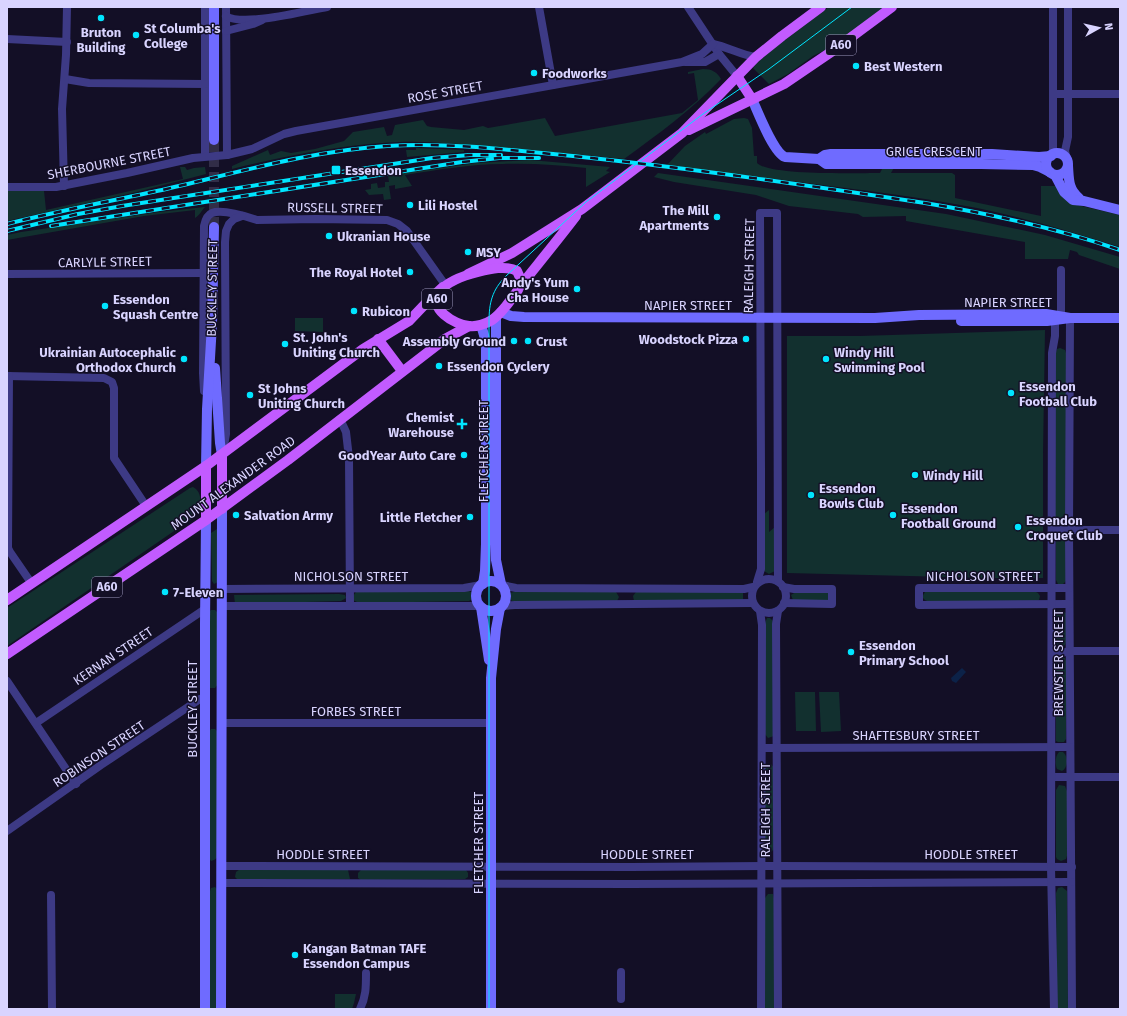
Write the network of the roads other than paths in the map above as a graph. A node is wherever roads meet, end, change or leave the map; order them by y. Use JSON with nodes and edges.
{"nodes":[{"id":1,"x":67,"y":7,"type":"edge"},
{"id":2,"x":205,"y":7,"type":"edge"},
{"id":3,"x":214,"y":7,"type":"edge"},
{"id":4,"x":226,"y":7,"type":"edge"},
{"id":5,"x":327,"y":7,"type":"edge"},
{"id":6,"x":539,"y":7,"type":"edge"},
{"id":7,"x":688,"y":7,"type":"edge"},
{"id":8,"x":821,"y":7,"type":"edge"},
{"id":9,"x":892,"y":7,"type":"edge"},
{"id":10,"x":1053,"y":7,"type":"edge"},
{"id":11,"x":1068,"y":7,"type":"edge"},
{"id":12,"x":226,"y":16,"type":"junction"},
{"id":13,"x":266,"y":18,"type":"junction"},
{"id":14,"x":226,"y":31,"type":"junction"},
{"id":15,"x":7,"y":39,"type":"edge"},
{"id":16,"x":67,"y":42,"type":"junction"},
{"id":17,"x":713,"y":44,"type":"junction"},
{"id":18,"x":719,"y":54,"type":"junction"},
{"id":19,"x":756,"y":57,"type":"junction"},
{"id":20,"x":682,"y":62,"type":"junction"},
{"id":21,"x":736,"y":76,"type":"junction"},
{"id":22,"x":65,"y":79,"type":"junction"},
{"id":23,"x":205,"y":84,"type":"junction"},
{"id":24,"x":553,"y":85,"type":"junction"},
{"id":25,"x":1053,"y":94,"type":"junction"},
{"id":26,"x":1068,"y":94,"type":"junction"},
{"id":27,"x":1120,"y":94,"type":"edge"},
{"id":28,"x":752,"y":99,"type":"junction"},
{"id":29,"x":682,"y":133,"type":"junction"},
{"id":30,"x":214,"y":140,"type":"tunnel mouth"},
{"id":31,"x":227,"y":155,"type":"junction"},
{"id":32,"x":1052,"y":155,"type":"junction"},
{"id":33,"x":205,"y":156,"type":"junction"},
{"id":34,"x":215,"y":156,"type":"joint"},
{"id":35,"x":1016,"y":160,"type":"junction"},
{"id":36,"x":1067,"y":161,"type":"junction"},
{"id":37,"x":1052,"y":173,"type":"junction"},
{"id":38,"x":64,"y":186,"type":"junction"},
{"id":39,"x":7,"y":187,"type":"edge"},
{"id":40,"x":1084,"y":201,"type":"junction"},
{"id":41,"x":582,"y":209,"type":"junction"},
{"id":42,"x":1120,"y":210,"type":"edge"},
{"id":43,"x":242,"y":216,"type":"junction"},
{"id":44,"x":214,"y":227,"type":"tunnel mouth"},
{"id":45,"x":1061,"y":270,"type":"dead end"},
{"id":46,"x":203,"y":273,"type":"junction"},
{"id":47,"x":7,"y":274,"type":"edge"},
{"id":48,"x":468,"y":274,"type":"junction"},
{"id":49,"x":444,"y":287,"type":"junction"},
{"id":50,"x":518,"y":289,"type":"junction"},
{"id":51,"x":499,"y":315,"type":"junction"},
{"id":52,"x":777,"y":318,"type":"junction"},
{"id":53,"x":1060,"y":318,"type":"junction"},
{"id":54,"x":1120,"y":318,"type":"edge"},
{"id":55,"x":760,"y":319,"type":"junction"},
{"id":56,"x":212,"y":324,"type":"junction"},
{"id":57,"x":481,"y":325,"type":"junction"},
{"id":58,"x":469,"y":326,"type":"junction"},
{"id":59,"x":378,"y":339,"type":"junction"},
{"id":60,"x":402,"y":372,"type":"junction"},
{"id":61,"x":8,"y":376,"type":"edge"},
{"id":62,"x":207,"y":409,"type":"junction"},
{"id":63,"x":340,"y":419,"type":"junction"},
{"id":64,"x":222,"y":455,"type":"junction"},
{"id":65,"x":206,"y":466,"type":"junction"},
{"id":66,"x":146,"y":506,"type":"junction"},
{"id":67,"x":222,"y":508,"type":"junction"},
{"id":68,"x":206,"y":520,"type":"junction"},
{"id":69,"x":1052,"y":530,"type":"junction"},
{"id":70,"x":1069,"y":530,"type":"junction"},
{"id":71,"x":1120,"y":530,"type":"edge"},
{"id":72,"x":32,"y":584,"type":"junction"},
{"id":73,"x":482,"y":584,"type":"junction"},
{"id":74,"x":781,"y":584,"type":"junction"},
{"id":75,"x":501,"y":585,"type":"junction"},
{"id":76,"x":755,"y":585,"type":"junction"},
{"id":77,"x":206,"y":588,"type":"junction"},
{"id":78,"x":350,"y":588,"type":"junction"},
{"id":79,"x":1052,"y":588,"type":"junction"},
{"id":80,"x":1069,"y":588,"type":"junction"},
{"id":81,"x":222,"y":589,"type":"junction"},
{"id":82,"x":7,"y":600,"type":"edge"},
{"id":83,"x":784,"y":603,"type":"junction"},
{"id":84,"x":753,"y":604,"type":"junction"},
{"id":85,"x":1069,"y":604,"type":"junction"},
{"id":86,"x":1052,"y":605,"type":"junction"},
{"id":87,"x":222,"y":606,"type":"junction"},
{"id":88,"x":350,"y":606,"type":"junction"},
{"id":89,"x":480,"y":606,"type":"junction"},
{"id":90,"x":501,"y":607,"type":"junction"},
{"id":91,"x":205,"y":609,"type":"junction"},
{"id":92,"x":760,"y":611,"type":"junction"},
{"id":93,"x":778,"y":611,"type":"junction"},
{"id":94,"x":1052,"y":651,"type":"junction"},
{"id":95,"x":1070,"y":651,"type":"junction"},
{"id":96,"x":1120,"y":651,"type":"edge"},
{"id":97,"x":7,"y":654,"type":"edge"},
{"id":98,"x":491,"y":678,"type":"junction"},
{"id":99,"x":7,"y":681,"type":"edge"},
{"id":100,"x":205,"y":698,"type":"junction"},
{"id":101,"x":222,"y":698,"type":"junction"},
{"id":102,"x":36,"y":723,"type":"junction"},
{"id":103,"x":205,"y":723,"type":"junction"},
{"id":104,"x":222,"y":723,"type":"junction"},
{"id":105,"x":491,"y":723,"type":"junction"},
{"id":106,"x":1052,"y":747,"type":"junction"},
{"id":107,"x":1070,"y":747,"type":"junction"},
{"id":108,"x":762,"y":748,"type":"junction"},
{"id":109,"x":778,"y":748,"type":"junction"},
{"id":110,"x":1070,"y":776,"type":"junction"},
{"id":111,"x":1052,"y":777,"type":"junction"},
{"id":112,"x":1120,"y":777,"type":"edge"},
{"id":113,"x":76,"y":784,"type":"junction"},
{"id":114,"x":7,"y":831,"type":"edge"},
{"id":115,"x":222,"y":866,"type":"junction"},
{"id":116,"x":491,"y":866,"type":"junction"},
{"id":117,"x":762,"y":866,"type":"junction"},
{"id":118,"x":777,"y":866,"type":"junction"},
{"id":119,"x":205,"y":867,"type":"junction"},
{"id":120,"x":1051,"y":867,"type":"junction"},
{"id":121,"x":1072,"y":867,"type":"junction"},
{"id":122,"x":761,"y":882,"type":"junction"},
{"id":123,"x":1051,"y":882,"type":"junction"},
{"id":124,"x":1071,"y":882,"type":"junction"},
{"id":125,"x":222,"y":883,"type":"junction"},
{"id":126,"x":777,"y":883,"type":"junction"},
{"id":127,"x":491,"y":884,"type":"junction"},
{"id":128,"x":51,"y":895,"type":"dead end"},
{"id":129,"x":621,"y":972,"type":"dead end"},
{"id":130,"x":366,"y":973,"type":"dead end"},
{"id":131,"x":621,"y":999,"type":"dead end"},
{"id":132,"x":52,"y":1009,"type":"edge"},
{"id":133,"x":205,"y":1009,"type":"edge"},
{"id":134,"x":222,"y":1009,"type":"edge"},
{"id":135,"x":360,"y":1009,"type":"edge"},
{"id":136,"x":491,"y":1009,"type":"edge"},
{"id":137,"x":761,"y":1009,"type":"edge"},
{"id":138,"x":778,"y":1009,"type":"edge"},
{"id":139,"x":1054,"y":1009,"type":"edge"},
{"id":140,"x":1072,"y":1009,"type":"edge"}],
"edges":[{"from":1,"to":16,"type":"street"},
{"from":2,"to":23,"type":"street"},
{"from":3,"to":30,"type":"street"},
{"from":4,"to":12,"type":"street"},
{"from":5,"to":13,"type":"street"},
{"from":6,"to":24,"type":"street"},
{"from":7,"to":17,"type":"street"},
{"from":8,"to":19,"type":"main road","number":"A60"},
{"from":9,"to":28,"type":"main road","number":"A60"},
{"from":10,"to":25,"type":"street"},
{"from":11,"to":26,"type":"street"},
{"from":12,"to":13,"type":"street"},
{"from":12,"to":14,"type":"street"},
{"from":13,"to":14,"type":"street"},
{"from":14,"to":31,"type":"street"},
{"from":15,"to":16,"type":"street"},
{"from":16,"to":22,"type":"street"},
{"from":17,"to":18,"type":"street"},
{"from":17,"to":19,"type":"street"},
{"from":17,"to":20,"type":"street","name":"ROSE STREET"},
{"from":18,"to":20,"type":"street","name":"ROSE STREET"},
{"from":18,"to":21,"type":"street"},
{"from":19,"to":21,"type":"main road","number":"A60"},
{"from":20,"to":24,"type":"street","name":"ROSE STREET"},
{"from":21,"to":28,"type":"main road"},
{"from":21,"to":29,"type":"main road","number":"A60"},
{"from":22,"to":23,"type":"street"},
{"from":22,"to":38,"type":"street"},
{"from":23,"to":33,"type":"street"},
{"from":24,"to":31,"type":"street","name":"ROSE STREET"},
{"from":25,"to":26,"type":"street"},
{"from":25,"to":32,"type":"street"},
{"from":26,"to":27,"type":"street"},
{"from":26,"to":36,"type":"street"},
{"from":28,"to":29,"type":"main road","number":"A60"},
{"from":28,"to":35,"type":"street","name":"GRICE CRESCENT"},
{"from":29,"to":41,"type":"main road","number":"A60"},
{"from":31,"to":34,"type":"street","name":"ROSE STREET"},
{"from":32,"to":35,"type":"street","name":"GRICE CRESCENT"},
{"from":32,"to":36,"type":"street"},
{"from":32,"to":37,"type":"street"},
{"from":33,"to":34,"type":"street","name":"SHERBOURNE STREET"},
{"from":33,"to":38,"type":"street","name":"SHERBOURNE STREET"},
{"from":35,"to":37,"type":"street","name":"GRICE CRESCENT"},
{"from":36,"to":37,"type":"street"},
{"from":36,"to":40,"type":"street"},
{"from":37,"to":40,"type":"street"},
{"from":38,"to":39,"type":"street","name":"SHERBOURNE STREET"},
{"from":40,"to":42,"type":"street"},
{"from":41,"to":48,"type":"main road","number":"A60"},
{"from":41,"to":50,"type":"main road","number":"A60"},
{"from":43,"to":46,"type":"street","name":"BUCKLEY STREET"},
{"from":43,"to":49,"type":"street","name":"RUSSELL STREET"},
{"from":43,"to":64,"type":"street","name":"BUCKLEY STREET"},
{"from":44,"to":56,"type":"street","name":"BUCKLEY STREET"},
{"from":45,"to":53,"type":"street","name":"BREWSTER STREET"},
{"from":46,"to":47,"type":"street","name":"CARLYLE STREET"},
{"from":46,"to":62,"type":"street","name":"BUCKLEY STREET"},
{"from":48,"to":49,"type":"main road","number":"A60"},
{"from":48,"to":50,"type":"main road","number":"A60"},
{"from":49,"to":58,"type":"main road","number":"A60"},
{"from":49,"to":59,"type":"main road","number":"A60"},
{"from":50,"to":51,"type":"main road","number":"A60"},
{"from":51,"to":55,"type":"street","name":"NAPIER STREET"},
{"from":51,"to":57,"type":"main road","number":"A60"},
{"from":51,"to":75,"type":"street","name":"FLETCHER STREET"},
{"from":52,"to":53,"type":"street","name":"NAPIER STREET"},
{"from":52,"to":55,"type":"street","name":"NAPIER STREET"},
{"from":52,"to":55,"type":"street","name":"RALEIGH STREET"},
{"from":52,"to":74,"type":"street","name":"RALEIGH STREET"},
{"from":53,"to":54,"type":"street","name":"NAPIER STREET"},
{"from":53,"to":69,"type":"street","name":"BREWSTER STREET"},
{"from":53,"to":70,"type":"street","name":"BREWSTER STREET"},
{"from":55,"to":76,"type":"street","name":"RALEIGH STREET"},
{"from":56,"to":62,"type":"street","name":"BUCKLEY STREET"},
{"from":56,"to":64,"type":"street","name":"BUCKLEY STREET"},
{"from":57,"to":58,"type":"main road","number":"A60"},
{"from":57,"to":73,"type":"street","name":"FLETCHER STREET"},
{"from":58,"to":60,"type":"main road","name":"MOUNT ALEXANDER ROAD","number":"A60"},
{"from":59,"to":60,"type":"main road"},
{"from":59,"to":64,"type":"main road","number":"A60"},
{"from":60,"to":63,"type":"main road","name":"MOUNT ALEXANDER ROAD","number":"A60"},
{"from":61,"to":66,"type":"street"},
{"from":61,"to":72,"type":"street"},
{"from":62,"to":65,"type":"street","name":"BUCKLEY STREET"},
{"from":63,"to":67,"type":"main road","name":"MOUNT ALEXANDER ROAD","number":"A60"},
{"from":63,"to":78,"type":"street"},
{"from":64,"to":65,"type":"main road","number":"A60"},
{"from":64,"to":67,"type":"main road","name":"BUCKLEY STREET"},
{"from":65,"to":66,"type":"main road","number":"A60"},
{"from":65,"to":68,"type":"main road","name":"BUCKLEY STREET"},
{"from":66,"to":72,"type":"main road","number":"A60"},
{"from":67,"to":68,"type":"main road","name":"MOUNT ALEXANDER ROAD","number":"A60"},
{"from":67,"to":81,"type":"street","name":"BUCKLEY STREET"},
{"from":68,"to":77,"type":"street","name":"BUCKLEY STREET"},
{"from":68,"to":97,"type":"main road","name":"MOUNT ALEXANDER ROAD","number":"A60"},
{"from":69,"to":70,"type":"street"},
{"from":69,"to":79,"type":"street","name":"BREWSTER STREET"},
{"from":70,"to":71,"type":"street"},
{"from":70,"to":80,"type":"street","name":"BREWSTER STREET"},
{"from":72,"to":82,"type":"main road","number":"A60"},
{"from":73,"to":75,"type":"street"},
{"from":73,"to":78,"type":"street","name":"NICHOLSON STREET"},
{"from":73,"to":89,"type":"street"},
{"from":74,"to":76,"type":"street"},
{"from":74,"to":83,"type":"street"},
{"from":74,"to":83,"type":"street"},
{"from":75,"to":76,"type":"street"},
{"from":75,"to":90,"type":"street"},
{"from":76,"to":84,"type":"street"},
{"from":77,"to":81,"type":"street"},
{"from":77,"to":91,"type":"street","name":"BUCKLEY STREET"},
{"from":78,"to":81,"type":"street","name":"NICHOLSON STREET"},
{"from":78,"to":88,"type":"street"},
{"from":79,"to":80,"type":"street","name":"NICHOLSON STREET"},
{"from":79,"to":86,"type":"street","name":"BREWSTER STREET"},
{"from":79,"to":86,"type":"street","name":"NICHOLSON STREET"},
{"from":80,"to":85,"type":"street","name":"BREWSTER STREET"},
{"from":81,"to":87,"type":"street","name":"BUCKLEY STREET"},
{"from":83,"to":93,"type":"street"},
{"from":84,"to":90,"type":"street"},
{"from":84,"to":92,"type":"street"},
{"from":85,"to":86,"type":"street","name":"NICHOLSON STREET"},
{"from":85,"to":95,"type":"street","name":"BREWSTER STREET"},
{"from":86,"to":94,"type":"street","name":"BREWSTER STREET"},
{"from":87,"to":88,"type":"street"},
{"from":87,"to":91,"type":"street"},
{"from":87,"to":101,"type":"street","name":"BUCKLEY STREET"},
{"from":88,"to":89,"type":"street"},
{"from":89,"to":90,"type":"street"},
{"from":89,"to":98,"type":"street","name":"FLETCHER STREET"},
{"from":90,"to":98,"type":"street","name":"FLETCHER STREET"},
{"from":91,"to":100,"type":"street","name":"BUCKLEY STREET"},
{"from":91,"to":102,"type":"street","name":"KERNAN STREET"},
{"from":92,"to":93,"type":"street"},
{"from":92,"to":108,"type":"street","name":"RALEIGH STREET"},
{"from":93,"to":109,"type":"street","name":"RALEIGH STREET"},
{"from":94,"to":95,"type":"street"},
{"from":94,"to":106,"type":"street","name":"BREWSTER STREET"},
{"from":95,"to":96,"type":"street"},
{"from":95,"to":107,"type":"street","name":"BREWSTER STREET"},
{"from":98,"to":105,"type":"street","name":"FLETCHER STREET"},
{"from":99,"to":102,"type":"street"},
{"from":100,"to":101,"type":"street"},
{"from":100,"to":103,"type":"street","name":"BUCKLEY STREET"},
{"from":100,"to":113,"type":"street","name":"ROBINSON STREET"},
{"from":101,"to":104,"type":"street","name":"BUCKLEY STREET"},
{"from":102,"to":113,"type":"street"},
{"from":103,"to":104,"type":"street"},
{"from":103,"to":119,"type":"street","name":"BUCKLEY STREET"},
{"from":104,"to":105,"type":"street","name":"FORBES STREET"},
{"from":104,"to":115,"type":"street","name":"BUCKLEY STREET"},
{"from":105,"to":116,"type":"street","name":"FLETCHER STREET"},
{"from":106,"to":107,"type":"street","name":"SHAFTESBURY STREET"},
{"from":106,"to":109,"type":"street","name":"SHAFTESBURY STREET"},
{"from":106,"to":111,"type":"street","name":"BREWSTER STREET"},
{"from":107,"to":110,"type":"street","name":"BREWSTER STREET"},
{"from":108,"to":109,"type":"street","name":"SHAFTESBURY STREET"},
{"from":108,"to":117,"type":"street","name":"RALEIGH STREET"},
{"from":109,"to":118,"type":"street","name":"RALEIGH STREET"},
{"from":110,"to":111,"type":"street"},
{"from":110,"to":112,"type":"street"},
{"from":110,"to":121,"type":"street","name":"BREWSTER STREET"},
{"from":111,"to":120,"type":"street","name":"BREWSTER STREET"},
{"from":113,"to":114,"type":"street","name":"ROBINSON STREET"},
{"from":115,"to":116,"type":"street","name":"HODDLE STREET"},
{"from":115,"to":119,"type":"street"},
{"from":115,"to":125,"type":"street","name":"BUCKLEY STREET"},
{"from":116,"to":117,"type":"street","name":"HODDLE STREET"},
{"from":116,"to":127,"type":"street","name":"FLETCHER STREET"},
{"from":117,"to":118,"type":"street","name":"HODDLE STREET"},
{"from":117,"to":122,"type":"street","name":"RALEIGH STREET"},
{"from":118,"to":120,"type":"street","name":"HODDLE STREET"},
{"from":118,"to":126,"type":"street","name":"RALEIGH STREET"},
{"from":119,"to":125,"type":"street"},
{"from":119,"to":133,"type":"street","name":"BUCKLEY STREET"},
{"from":120,"to":121,"type":"street","name":"HODDLE STREET"},
{"from":120,"to":123,"type":"street","name":"BREWSTER STREET"},
{"from":121,"to":124,"type":"street","name":"BREWSTER STREET"},
{"from":122,"to":126,"type":"street"},
{"from":122,"to":127,"type":"street"},
{"from":122,"to":137,"type":"street","name":"RALEIGH STREET"},
{"from":123,"to":124,"type":"street"},
{"from":123,"to":126,"type":"street"},
{"from":123,"to":139,"type":"street","name":"BREWSTER STREET"},
{"from":124,"to":140,"type":"street","name":"BREWSTER STREET"},
{"from":125,"to":127,"type":"street"},
{"from":125,"to":134,"type":"street","name":"BUCKLEY STREET"},
{"from":126,"to":138,"type":"street","name":"RALEIGH STREET"},
{"from":127,"to":136,"type":"street","name":"FLETCHER STREET"},
{"from":128,"to":132,"type":"street"},
{"from":129,"to":131,"type":"street"},
{"from":130,"to":135,"type":"street"}]}
